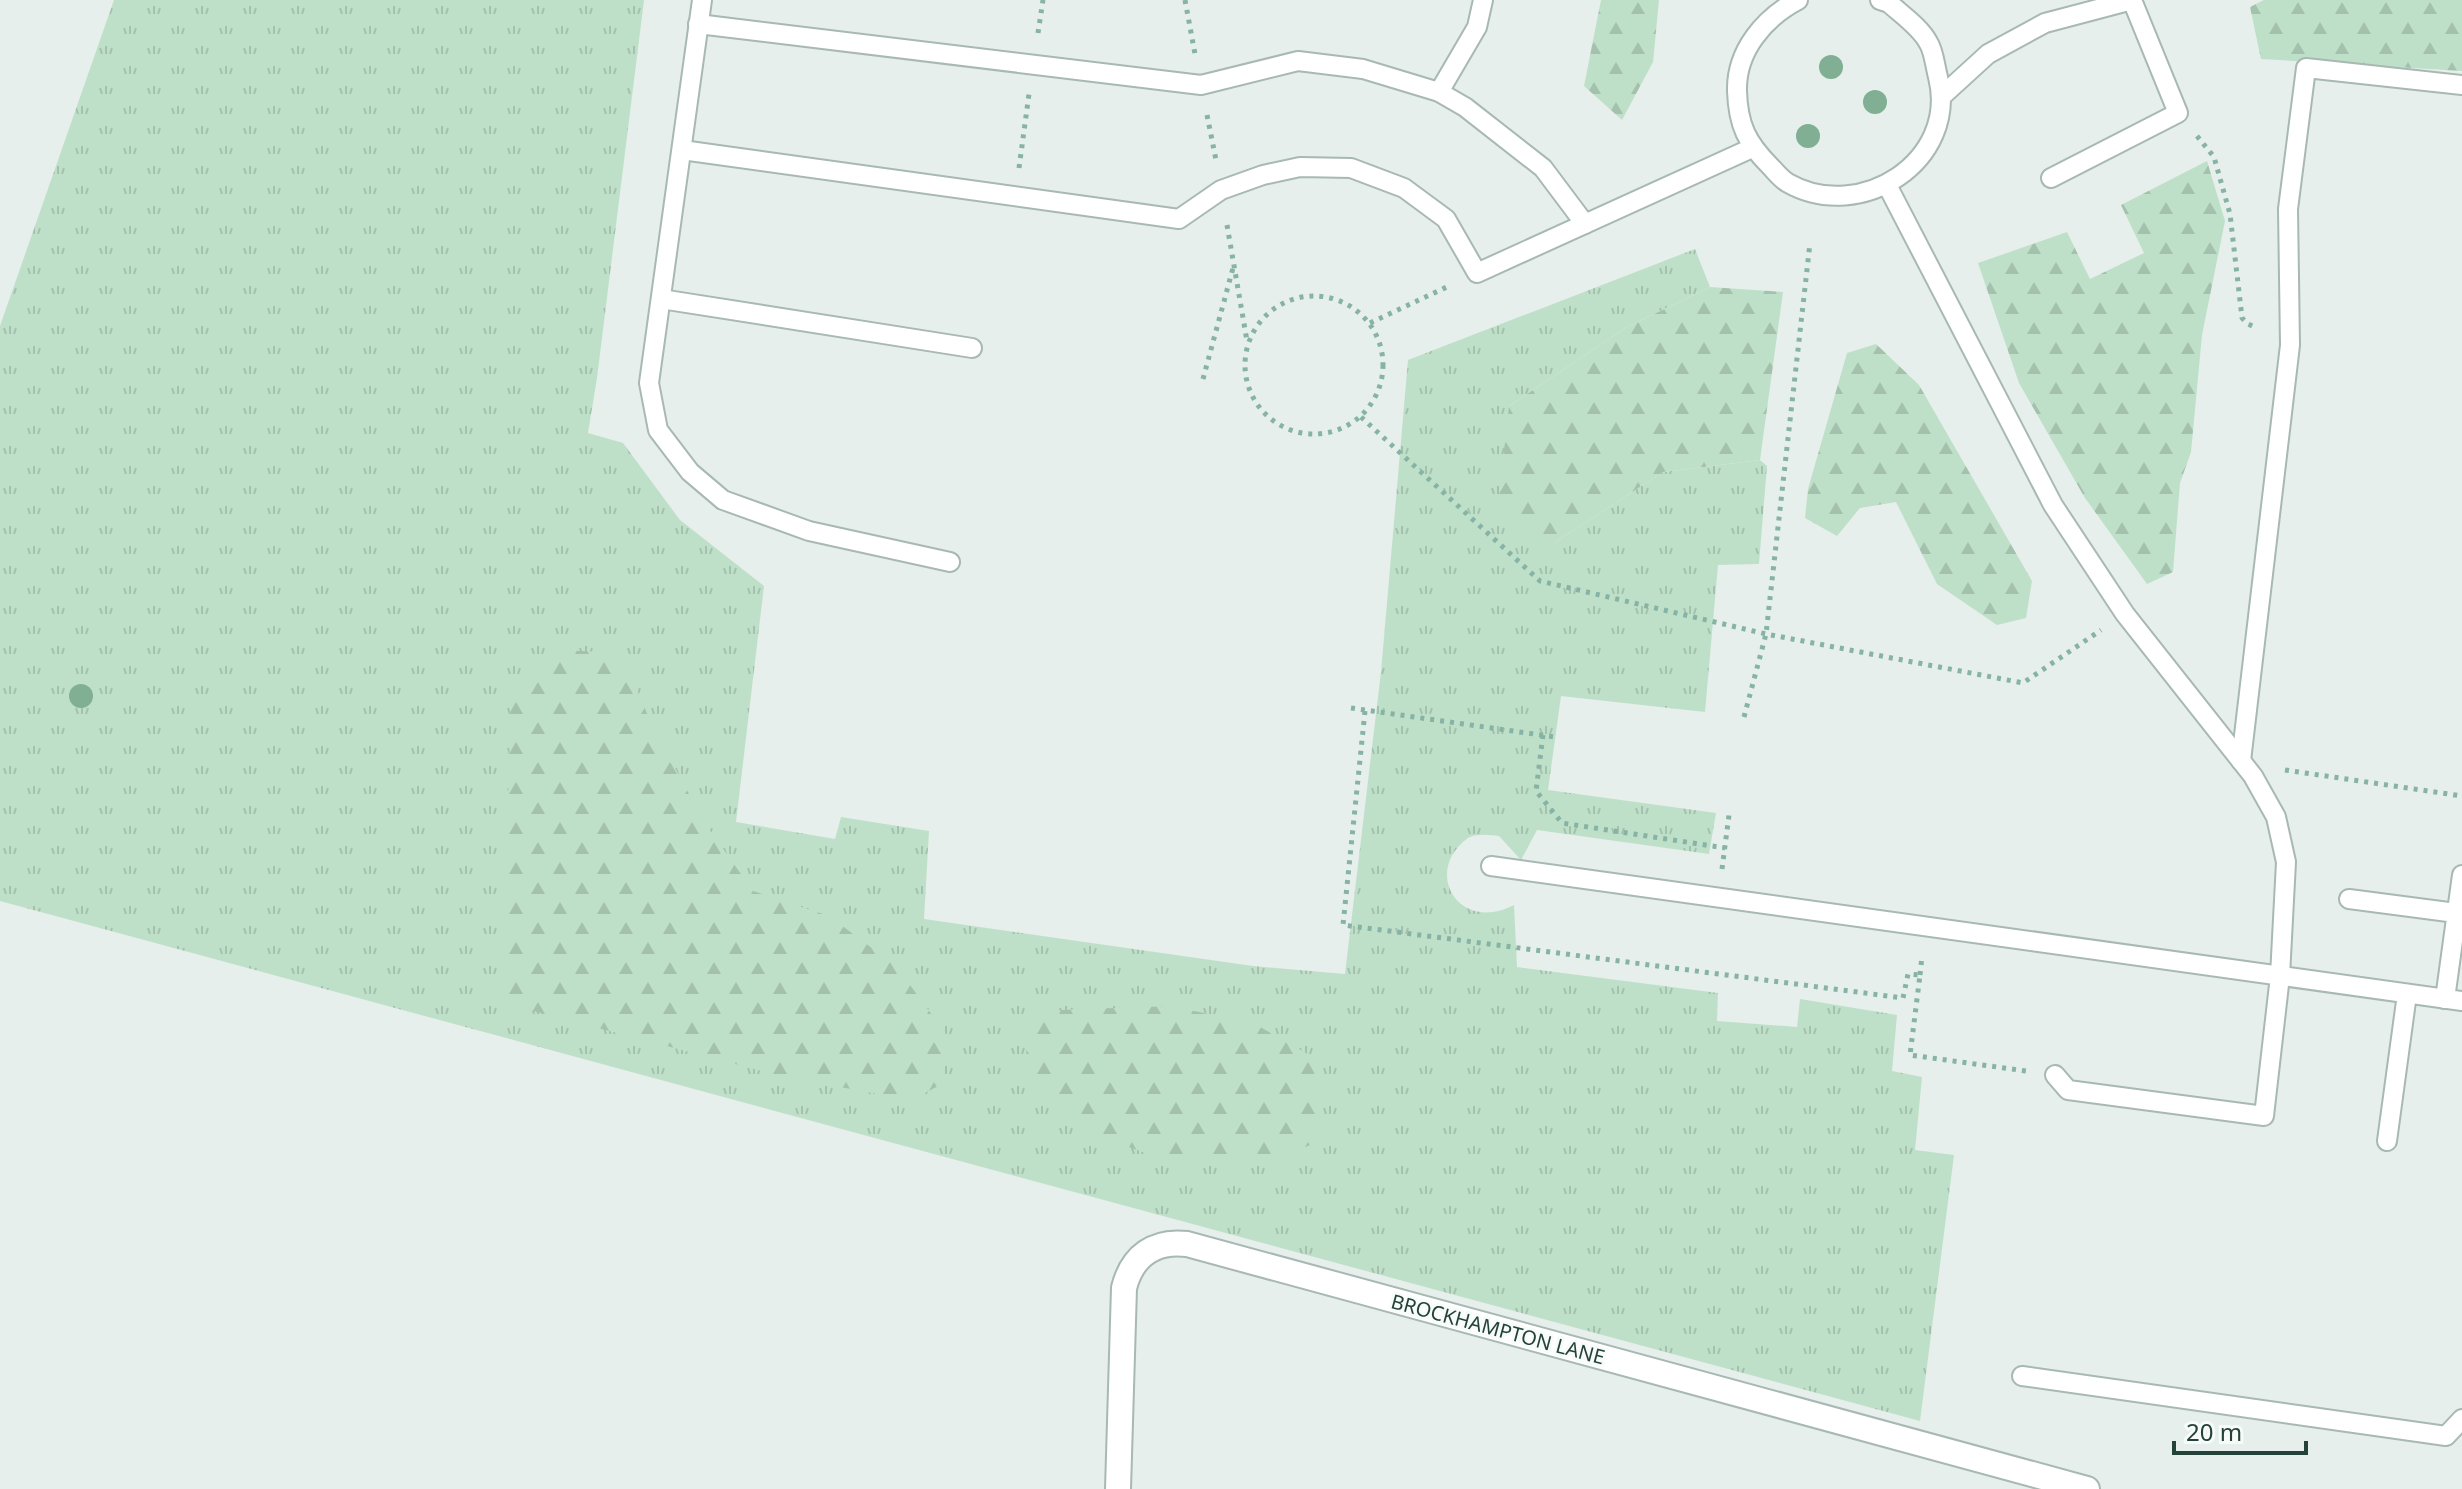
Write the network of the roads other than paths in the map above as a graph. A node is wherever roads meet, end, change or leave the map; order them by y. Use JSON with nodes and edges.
{"nodes":[{"id":1,"x":702,"y":0,"type":"edge"},
{"id":2,"x":1483,"y":0,"type":"edge"},
{"id":3,"x":1798,"y":0,"type":"edge"},
{"id":4,"x":2132,"y":0,"type":"edge"},
{"id":5,"x":1889,"y":1,"type":"edge"},
{"id":6,"x":1777,"y":5,"type":"edge"},
{"id":7,"x":698,"y":24,"type":"junction"},
{"id":8,"x":2462,"y":85,"type":"edge"},
{"id":9,"x":1439,"y":92,"type":"junction"},
{"id":10,"x":1942,"y":96,"type":"junction"},
{"id":11,"x":1752,"y":148,"type":"junction"},
{"id":12,"x":682,"y":150,"type":"junction"},
{"id":13,"x":2051,"y":178,"type":"dead end"},
{"id":14,"x":1887,"y":185,"type":"junction"},
{"id":15,"x":1585,"y":224,"type":"junction"},
{"id":16,"x":661,"y":299,"type":"junction"},
{"id":17,"x":972,"y":348,"type":"dead end"},
{"id":18,"x":950,"y":562,"type":"dead end"},
{"id":19,"x":2241,"y":761,"type":"junction"},
{"id":20,"x":1491,"y":866,"type":"dead end"},
{"id":21,"x":2462,"y":875,"type":"edge"},
{"id":22,"x":2349,"y":899,"type":"dead end"},
{"id":23,"x":2456,"y":913,"type":"junction"},
{"id":24,"x":2280,"y":976,"type":"junction"},
{"id":25,"x":2407,"y":994,"type":"junction"},
{"id":26,"x":2453,"y":1000,"type":"edge"},
{"id":27,"x":2055,"y":1075,"type":"road end"},
{"id":28,"x":2387,"y":1141,"type":"dead end"},
{"id":29,"x":2022,"y":1376,"type":"dead end"},
{"id":30,"x":2462,"y":1419,"type":"edge"},
{"id":31,"x":1118,"y":1489,"type":"edge"},
{"id":32,"x":2087,"y":1489,"type":"edge"}],
"edges":[{"from":1,"to":7,"type":"lane"},
{"from":2,"to":9,"type":"lane"},
{"from":3,"to":6,"type":"lane"},
{"from":4,"to":10,"type":"lane"},
{"from":4,"to":13,"type":"lane"},
{"from":5,"to":10,"type":"lane"},
{"from":6,"to":11,"type":"lane"},
{"from":7,"to":9,"type":"lane"},
{"from":7,"to":12,"type":"lane"},
{"from":8,"to":19,"type":"lane"},
{"from":9,"to":15,"type":"lane"},
{"from":10,"to":14,"type":"lane"},
{"from":11,"to":14,"type":"lane"},
{"from":11,"to":15,"type":"lane"},
{"from":12,"to":15,"type":"lane"},
{"from":12,"to":16,"type":"lane"},
{"from":14,"to":19,"type":"lane"},
{"from":16,"to":17,"type":"lane"},
{"from":16,"to":18,"type":"lane"},
{"from":19,"to":24,"type":"lane"},
{"from":20,"to":24,"type":"lane"},
{"from":21,"to":23,"type":"lane"},
{"from":22,"to":23,"type":"lane"},
{"from":23,"to":26,"type":"lane"},
{"from":24,"to":25,"type":"lane"},
{"from":24,"to":27,"type":"lane"},
{"from":25,"to":26,"type":"lane"},
{"from":25,"to":28,"type":"lane"},
{"from":29,"to":30,"type":"lane"},
{"from":31,"to":32,"type":"street","name":"BROCKHAMPTON LANE"}]}
